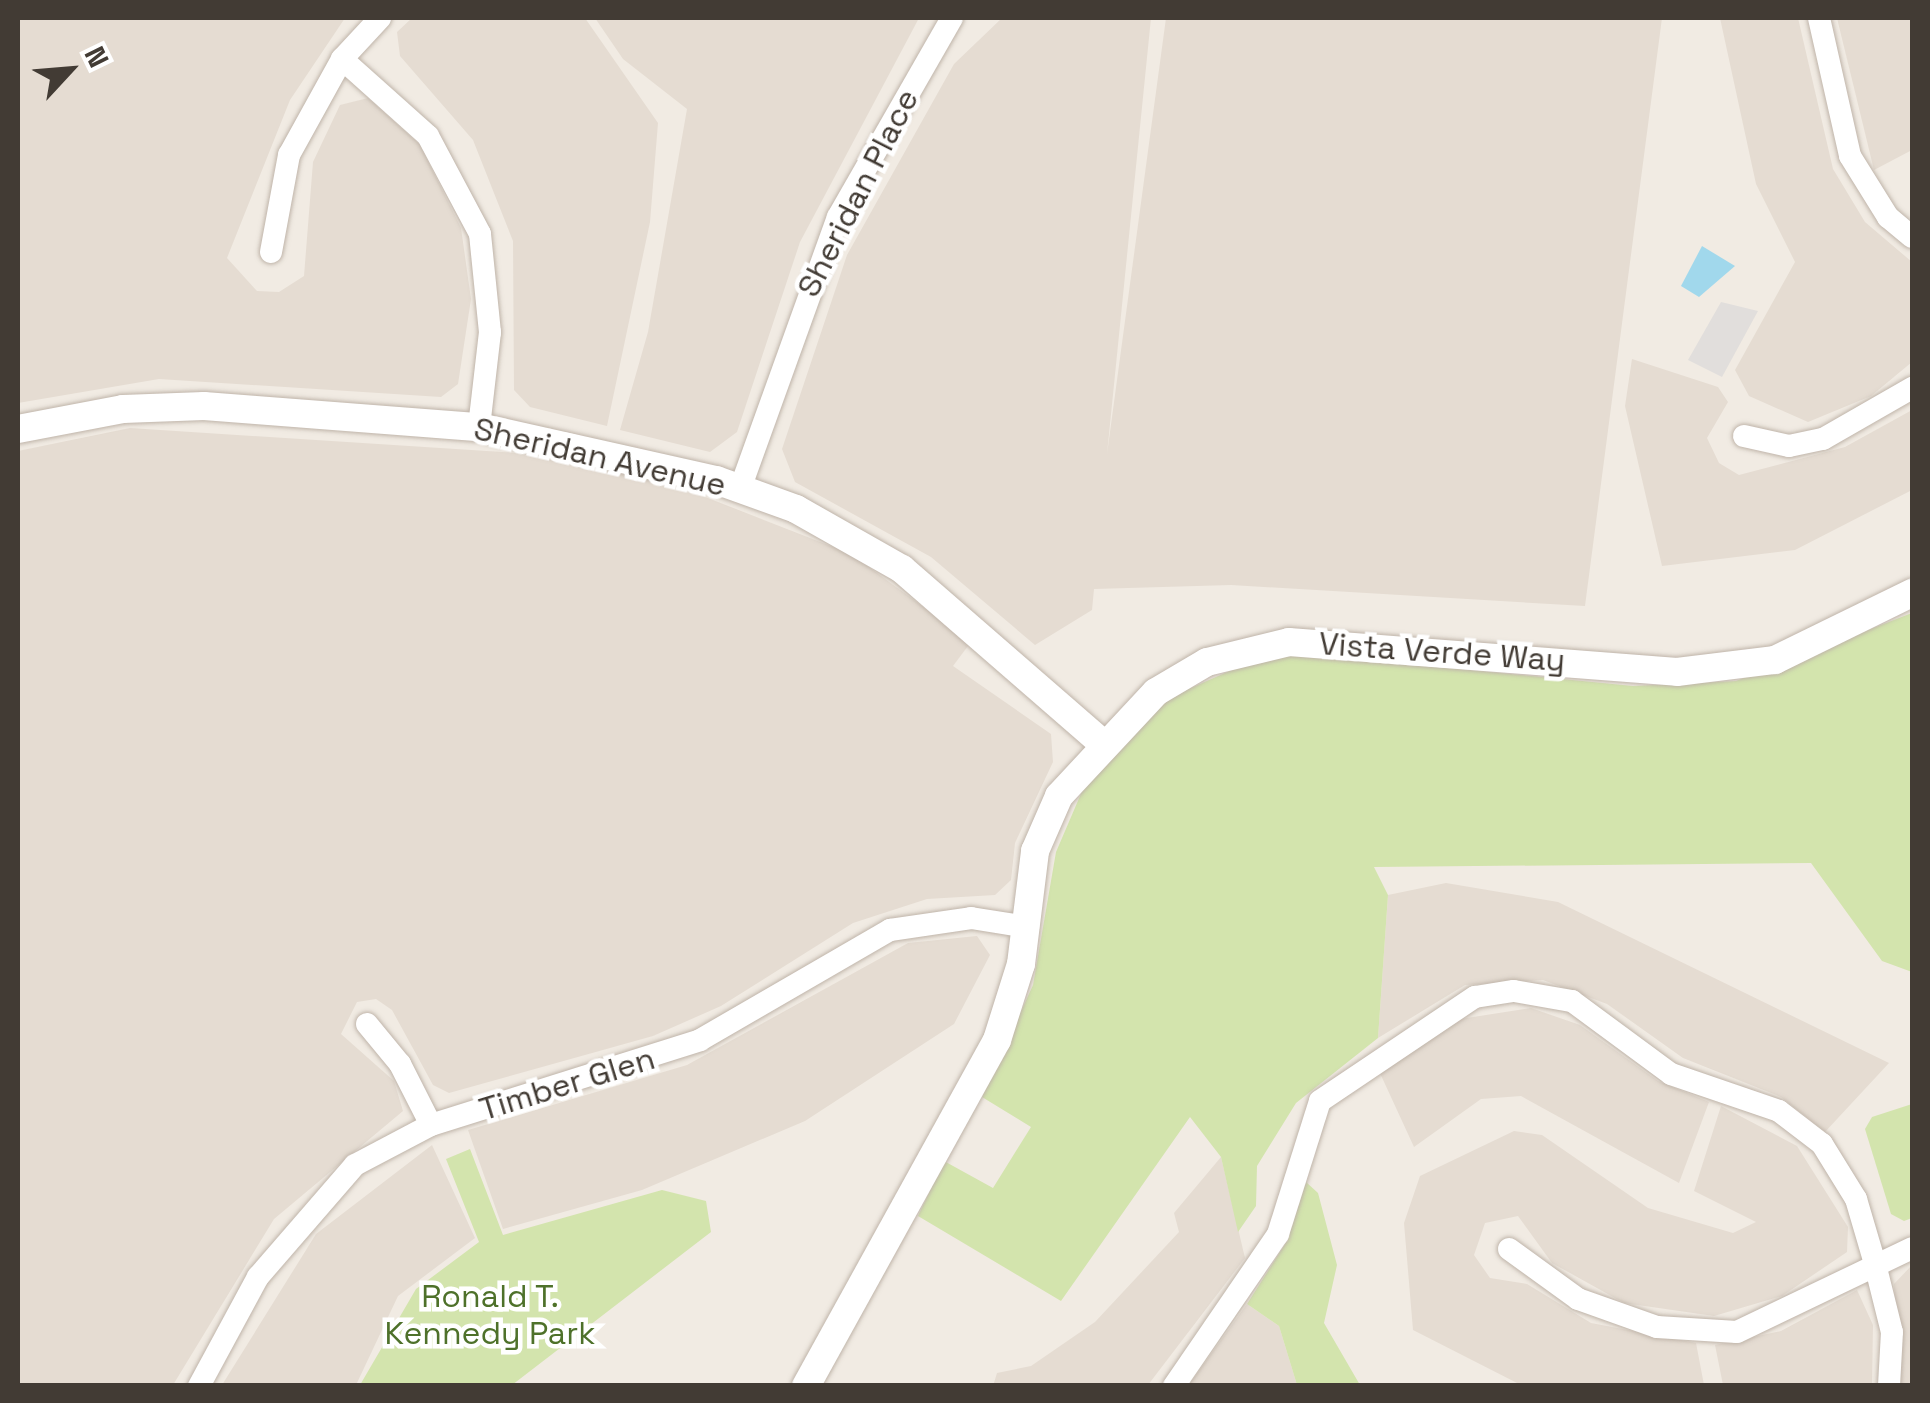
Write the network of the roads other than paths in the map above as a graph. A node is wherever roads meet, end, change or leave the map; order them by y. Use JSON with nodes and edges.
{"nodes":[{"id":1,"x":380,"y":18,"type":"edge"},
{"id":2,"x":952,"y":18,"type":"edge"},
{"id":3,"x":1820,"y":18,"type":"edge"},
{"id":4,"x":342,"y":59,"type":"junction"},
{"id":5,"x":1912,"y":237,"type":"edge"},
{"id":6,"x":272,"y":252,"type":"dead end"},
{"id":7,"x":1912,"y":388,"type":"edge"},
{"id":8,"x":479,"y":427,"type":"junction"},
{"id":9,"x":18,"y":429,"type":"edge"},
{"id":10,"x":1744,"y":436,"type":"dead end"},
{"id":11,"x":740,"y":489,"type":"junction"},
{"id":12,"x":1912,"y":593,"type":"edge"},
{"id":13,"x":1101,"y":742,"type":"junction"},
{"id":14,"x":1028,"y":927,"type":"junction"},
{"id":15,"x":366,"y":1024,"type":"dead end"},
{"id":16,"x":431,"y":1125,"type":"junction"},
{"id":17,"x":1912,"y":1248,"type":"edge"},
{"id":18,"x":1509,"y":1250,"type":"dead end"},
{"id":19,"x":1874,"y":1260,"type":"junction"},
{"id":20,"x":200,"y":1386,"type":"edge"},
{"id":21,"x":806,"y":1386,"type":"edge"},
{"id":22,"x":1174,"y":1386,"type":"edge"},
{"id":23,"x":1890,"y":1386,"type":"edge"}],
"edges":[{"from":1,"to":4,"type":"street"},
{"from":2,"to":11,"type":"street","name":"Sheridan Place"},
{"from":3,"to":5,"type":"street"},
{"from":4,"to":6,"type":"street"},
{"from":4,"to":8,"type":"street"},
{"from":7,"to":10,"type":"street"},
{"from":8,"to":9,"type":"street","name":"Sheridan Avenue"},
{"from":8,"to":11,"type":"street","name":"Sheridan Avenue"},
{"from":11,"to":13,"type":"street","name":"Sheridan Avenue"},
{"from":12,"to":13,"type":"street","name":"Vista Verde Way"},
{"from":13,"to":14,"type":"street","name":"Vista Verde Way"},
{"from":14,"to":16,"type":"street","name":"Timber Glen"},
{"from":14,"to":21,"type":"street","name":"Vista Verde Way"},
{"from":15,"to":16,"type":"street"},
{"from":16,"to":20,"type":"street","name":"Timber Glen"},
{"from":17,"to":19,"type":"street"},
{"from":18,"to":19,"type":"street"},
{"from":19,"to":22,"type":"street"},
{"from":19,"to":23,"type":"street"}]}
